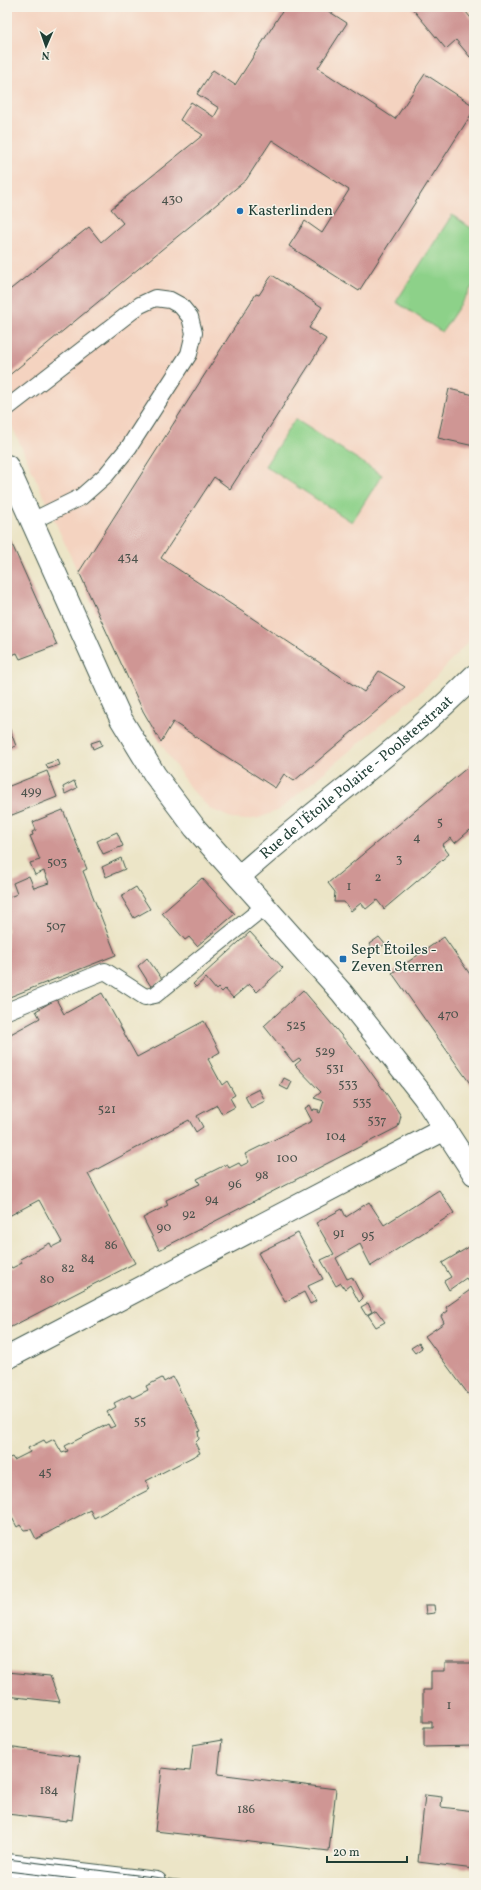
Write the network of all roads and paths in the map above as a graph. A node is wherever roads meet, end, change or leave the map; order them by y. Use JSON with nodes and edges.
{"nodes":[{"id":1,"x":7,"y":408,"type":"edge"},
{"id":2,"x":7,"y":466,"type":"edge"},
{"id":3,"x":32,"y":521,"type":"junction"},
{"id":4,"x":474,"y":676,"type":"edge"},
{"id":5,"x":239,"y":877,"type":"junction"},
{"id":6,"x":265,"y":906,"type":"junction"},
{"id":7,"x":7,"y":1011,"type":"edge"},
{"id":8,"x":444,"y":1129,"type":"junction"},
{"id":9,"x":474,"y":1174,"type":"edge"},
{"id":10,"x":7,"y":1358,"type":"edge"},
{"id":11,"x":7,"y":1865,"type":"edge"},
{"id":12,"x":156,"y":1883,"type":"edge"}],
"edges":[{"from":1,"to":3,"type":"lane"},
{"from":2,"to":3,"type":"street"},
{"from":3,"to":5,"type":"street"},
{"from":4,"to":5,"type":"street","name":"Rue de l'Étoile Polaire - Poolsterstraat"},
{"from":5,"to":6,"type":"street"},
{"from":6,"to":7,"type":"lane"},
{"from":6,"to":8,"type":"street"},
{"from":8,"to":9,"type":"street"},
{"from":8,"to":10,"type":"street"},
{"from":11,"to":12,"type":"street"}]}
